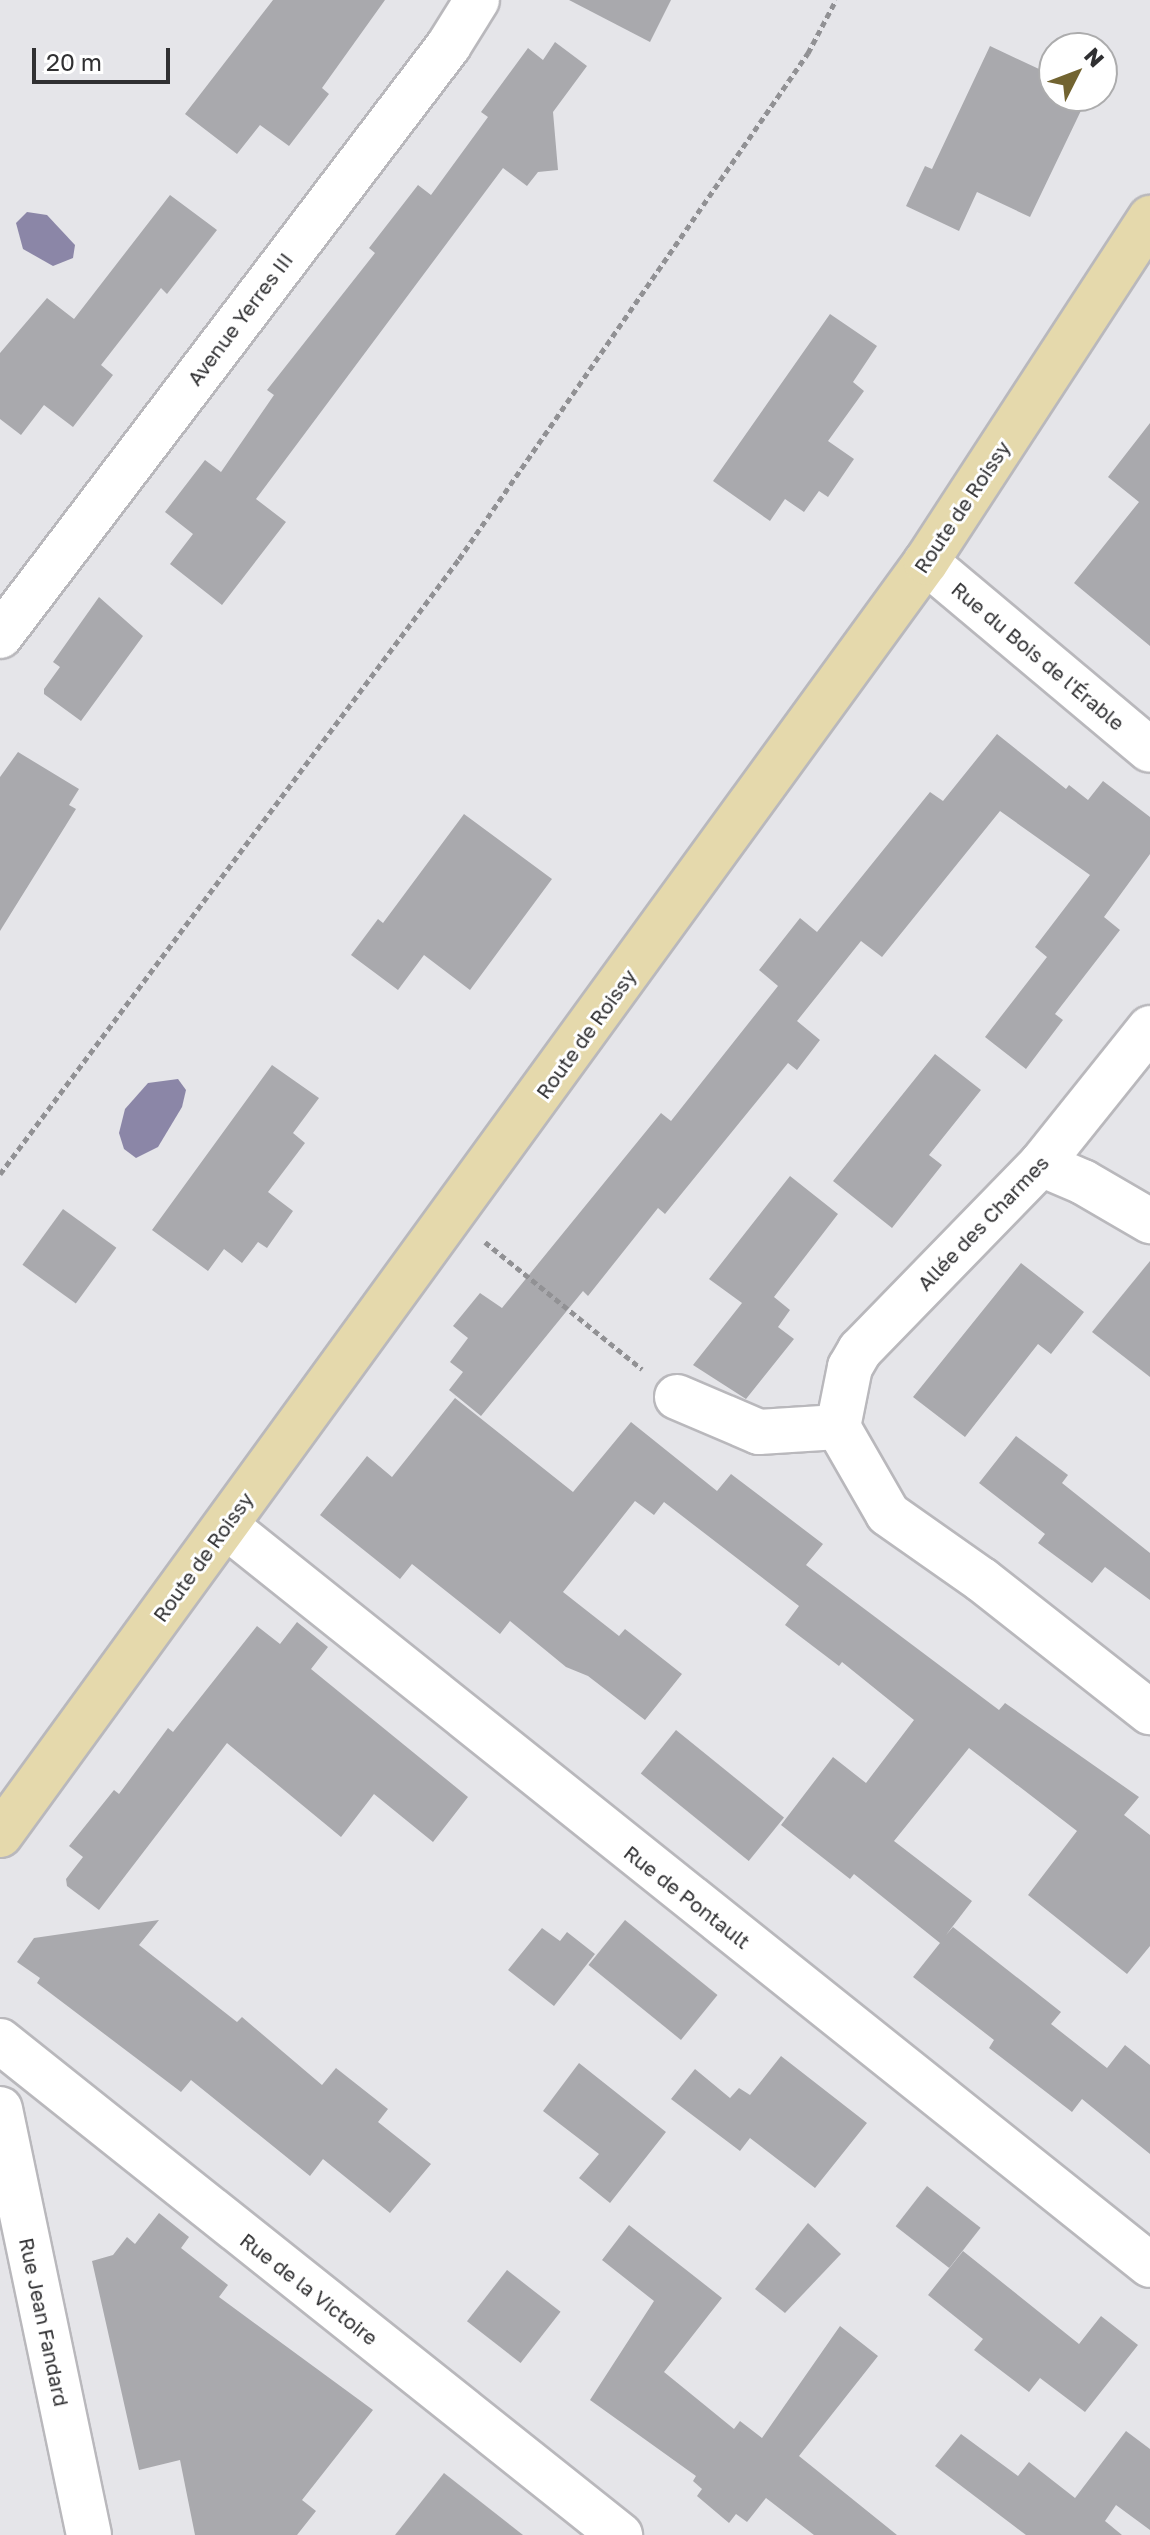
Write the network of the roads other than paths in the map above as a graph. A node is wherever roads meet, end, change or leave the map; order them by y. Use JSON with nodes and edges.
{"nodes":[{"id":1,"x":477,"y":0,"type":"edge"},
{"id":2,"x":1150,"y":218,"type":"edge"},
{"id":3,"x":926,"y":562,"type":"junction"},
{"id":4,"x":0,"y":636,"type":"edge"},
{"id":5,"x":1150,"y":750,"type":"edge"},
{"id":6,"x":1150,"y":1028,"type":"edge"},
{"id":7,"x":1041,"y":1164,"type":"junction"},
{"id":8,"x":1150,"y":1221,"type":"edge"},
{"id":9,"x":677,"y":1397,"type":"road end"},
{"id":10,"x":838,"y":1427,"type":"junction"},
{"id":11,"x":226,"y":1526,"type":"junction"},
{"id":12,"x":1150,"y":1712,"type":"edge"},
{"id":13,"x":0,"y":1835,"type":"edge"},
{"id":14,"x":0,"y":2041,"type":"edge"},
{"id":15,"x":0,"y":2109,"type":"edge"},
{"id":16,"x":1150,"y":2265,"type":"edge"},
{"id":17,"x":89,"y":2535,"type":"edge"},
{"id":18,"x":620,"y":2535,"type":"edge"}],
"edges":[{"from":1,"to":4,"type":"street","name":"Avenue Yerres III"},
{"from":2,"to":3,"type":"main road","name":"Route de Roissy"},
{"from":3,"to":5,"type":"street","name":"Rue du Bois de l'Érable"},
{"from":3,"to":11,"type":"main road","name":"Route de Roissy"},
{"from":6,"to":7,"type":"street","name":"Allée des Charmes"},
{"from":7,"to":8,"type":"street"},
{"from":7,"to":10,"type":"street","name":"Allée des Charmes"},
{"from":9,"to":10,"type":"street"},
{"from":10,"to":12,"type":"street"},
{"from":11,"to":13,"type":"main road","name":"Route de Roissy"},
{"from":11,"to":16,"type":"street","name":"Rue de Pontault"},
{"from":14,"to":18,"type":"street","name":"Rue de la Victoire"},
{"from":15,"to":17,"type":"street","name":"Rue Jean Fandard"}]}
